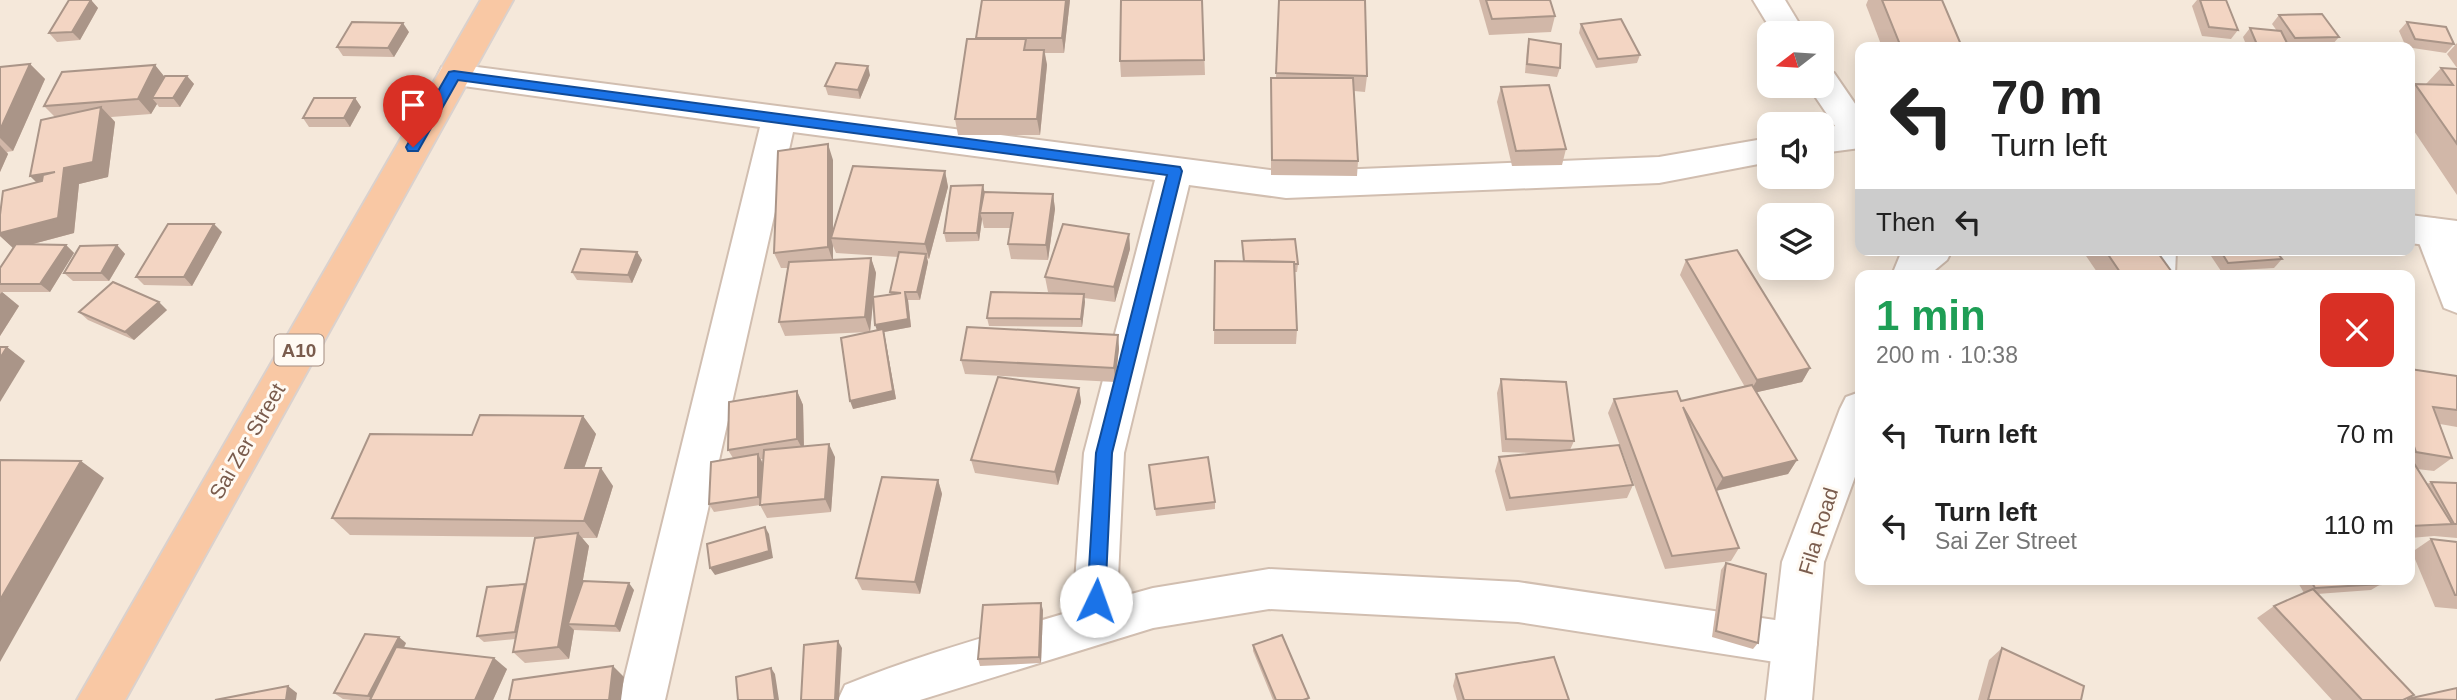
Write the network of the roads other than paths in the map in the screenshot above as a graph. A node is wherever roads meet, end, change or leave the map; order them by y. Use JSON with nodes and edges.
{"nodes":[{"id":1,"x":497,"y":0,"type":"edge"},
{"id":2,"x":1769,"y":0,"type":"edge"},
{"id":3,"x":1782,"y":21,"type":"edge"},
{"id":4,"x":454,"y":75,"type":"junction"},
{"id":5,"x":1834,"y":98,"type":"edge"},
{"id":6,"x":779,"y":119,"type":"junction"},
{"id":7,"x":1855,"y":129,"type":"edge"},
{"id":8,"x":1855,"y":136,"type":"edge"},
{"id":9,"x":1834,"y":139,"type":"edge"},
{"id":10,"x":1757,"y":152,"type":"edge"},
{"id":11,"x":1175,"y":171,"type":"junction"},
{"id":12,"x":2433,"y":232,"type":"edge"},
{"id":13,"x":1925,"y":256,"type":"edge"},
{"id":14,"x":1912,"y":270,"type":"edge"},
{"id":15,"x":2457,"y":298,"type":"edge"},
{"id":16,"x":1855,"y":428,"type":"edge"},
{"id":17,"x":1094,"y":626,"type":"junction"},
{"id":18,"x":1795,"y":644,"type":"junction"},
{"id":19,"x":100,"y":700,"type":"edge"},
{"id":20,"x":642,"y":700,"type":"edge"},
{"id":21,"x":861,"y":700,"type":"edge"},
{"id":22,"x":1789,"y":700,"type":"edge"}],
"edges":[{"from":1,"to":4,"type":"highway","name":"Sai Zer Street","number":"A10"},
{"from":2,"to":3,"type":"street"},
{"from":4,"to":6,"type":"street"},
{"from":4,"to":19,"type":"highway","name":"Sai Zer Street","number":"A10"},
{"from":5,"to":7,"type":"street"},
{"from":6,"to":11,"type":"street"},
{"from":6,"to":20,"type":"street"},
{"from":8,"to":9,"type":"street"},
{"from":10,"to":11,"type":"street"},
{"from":11,"to":17,"type":"street"},
{"from":12,"to":15,"type":"street"},
{"from":13,"to":14,"type":"street"},
{"from":16,"to":18,"type":"street","name":"Fila Road"},
{"from":17,"to":18,"type":"street"},
{"from":17,"to":21,"type":"street"},
{"from":18,"to":22,"type":"street","name":"Fila Road"}]}
